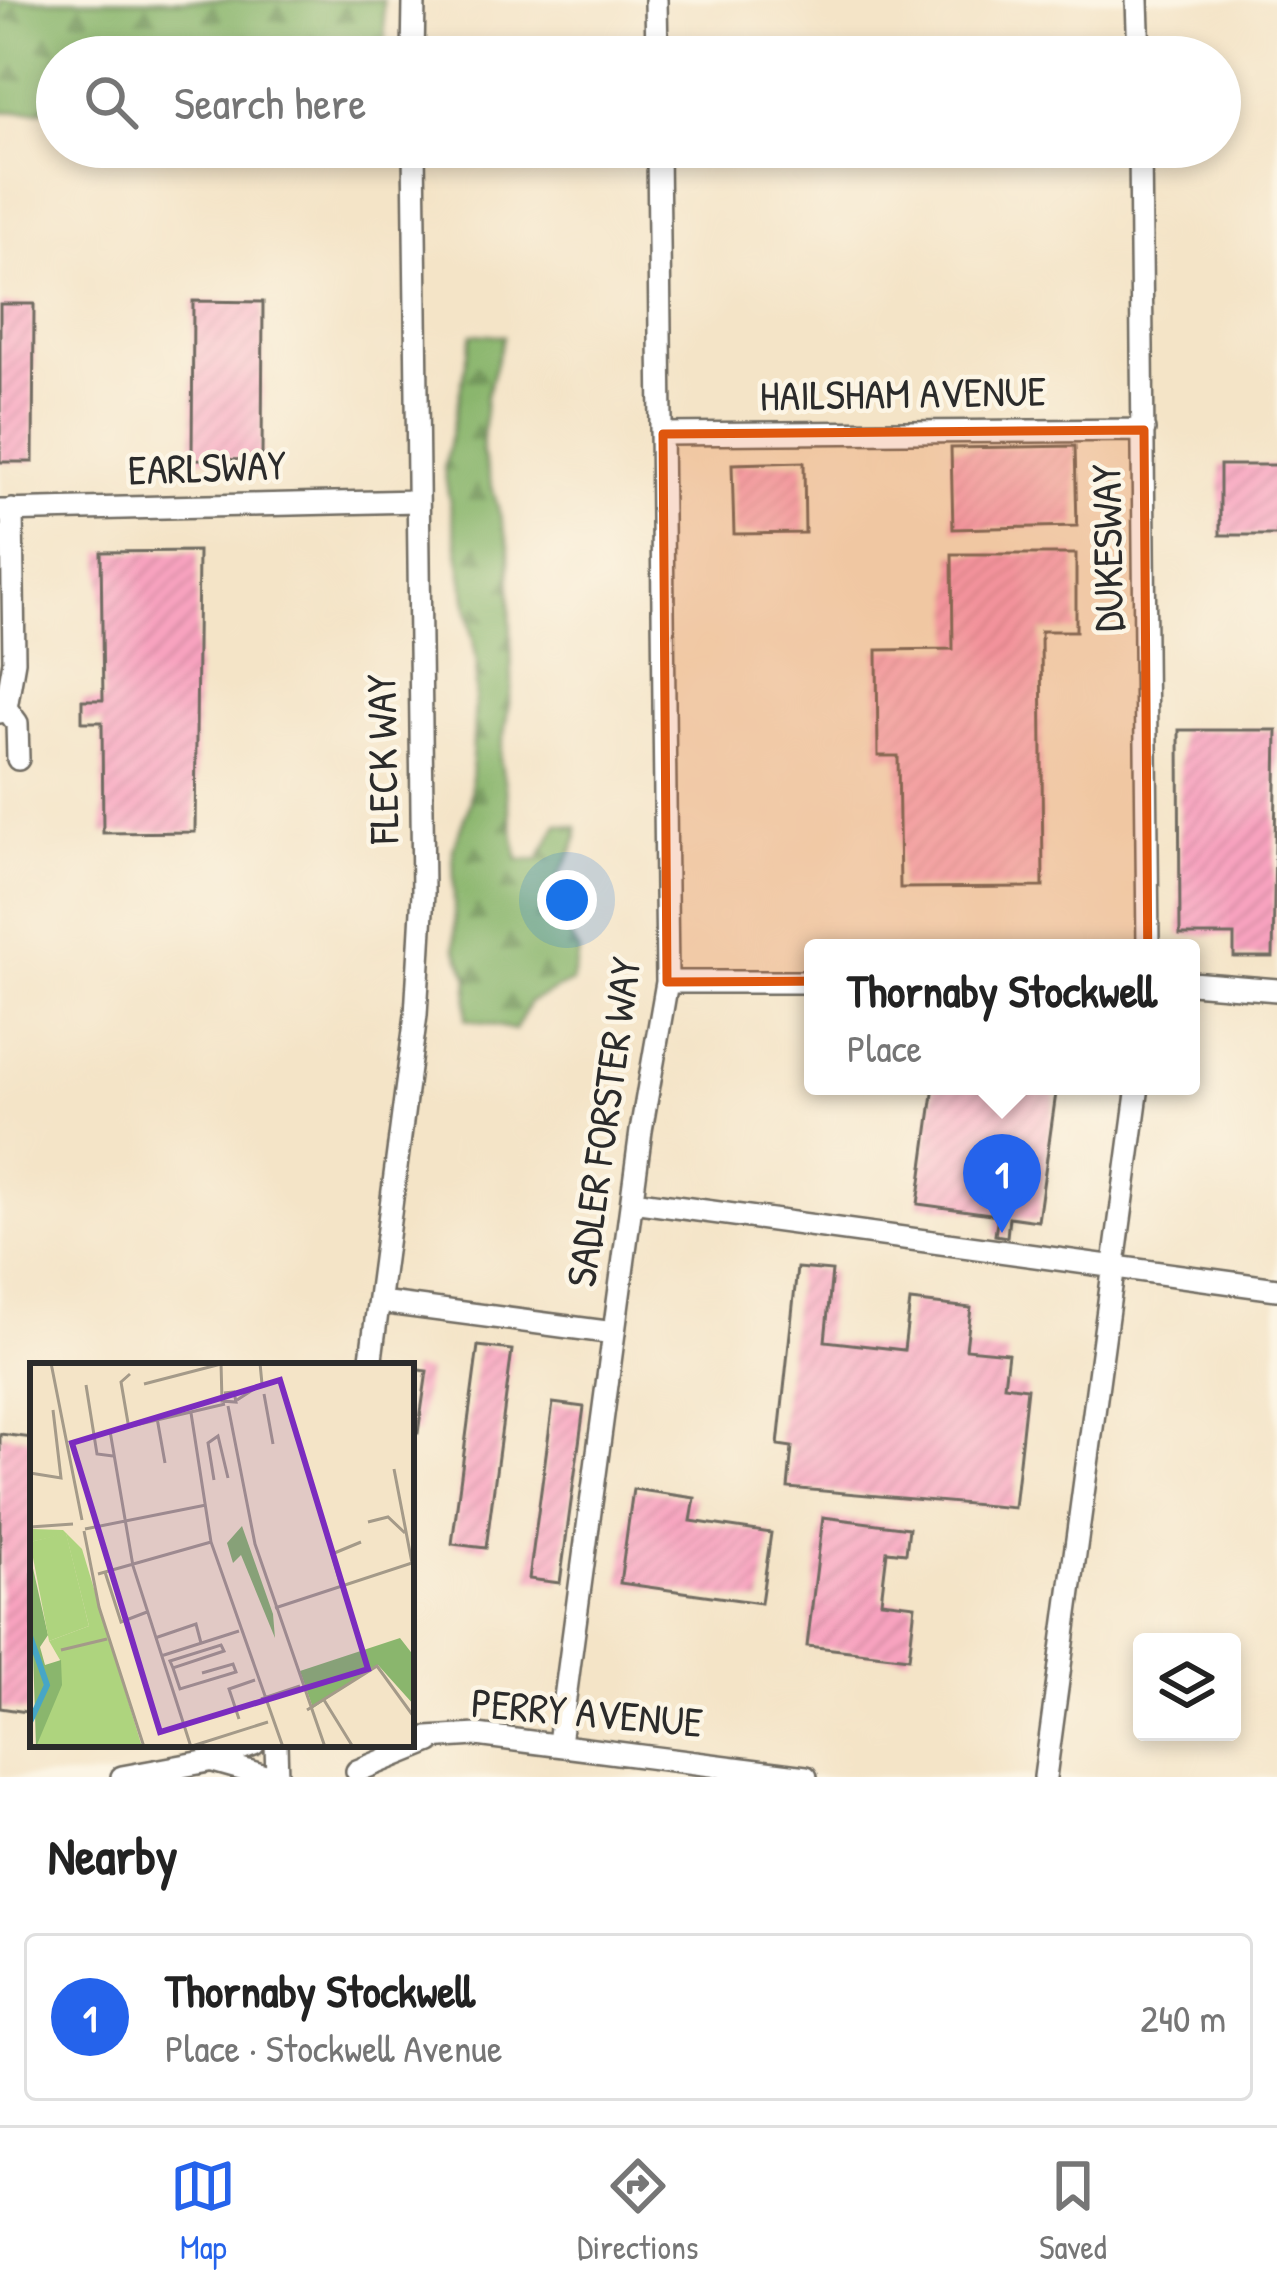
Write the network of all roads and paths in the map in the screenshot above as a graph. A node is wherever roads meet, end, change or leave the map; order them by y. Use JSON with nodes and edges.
{"nodes":[{"id":1,"x":414,"y":0,"type":"edge"},
{"id":2,"x":656,"y":0,"type":"edge"},
{"id":3,"x":1137,"y":0,"type":"edge"},
{"id":4,"x":413,"y":36,"type":"edge"},
{"id":5,"x":657,"y":36,"type":"edge"},
{"id":6,"x":1138,"y":36,"type":"edge"},
{"id":7,"x":413,"y":168,"type":"edge"},
{"id":8,"x":658,"y":168,"type":"edge"},
{"id":9,"x":1140,"y":168,"type":"edge"},
{"id":10,"x":1144,"y":430,"type":"junction"},
{"id":11,"x":663,"y":434,"type":"junction"},
{"id":12,"x":417,"y":501,"type":"junction"},
{"id":13,"x":6,"y":510,"type":"edge"},
{"id":14,"x":3,"y":710,"type":"edge"},
{"id":15,"x":18,"y":759,"type":"dead end"},
{"id":16,"x":1148,"y":939,"type":"edge"},
{"id":17,"x":668,"y":982,"type":"junction"},
{"id":18,"x":804,"y":982,"type":"edge"},
{"id":19,"x":1200,"y":984,"type":"edge"},
{"id":20,"x":1277,"y":990,"type":"edge"},
{"id":21,"x":1137,"y":1095,"type":"edge"},
{"id":22,"x":632,"y":1201,"type":"junction"},
{"id":23,"x":1115,"y":1269,"type":"junction"},
{"id":24,"x":1272,"y":1285,"type":"edge"},
{"id":25,"x":380,"y":1303,"type":"junction"},
{"id":26,"x":614,"y":1333,"type":"junction"},
{"id":27,"x":370,"y":1363,"type":"edge"},
{"id":28,"x":421,"y":1740,"type":"edge"},
{"id":29,"x":559,"y":1743,"type":"junction"},
{"id":30,"x":246,"y":1747,"type":"edge"},
{"id":31,"x":276,"y":1747,"type":"edge"},
{"id":32,"x":408,"y":1747,"type":"edge"},
{"id":33,"x":209,"y":1761,"type":"junction"},
{"id":34,"x":356,"y":1774,"type":"edge"},
{"id":35,"x":122,"y":1777,"type":"edge"},
{"id":36,"x":273,"y":1777,"type":"edge"},
{"id":37,"x":806,"y":1777,"type":"edge"},
{"id":38,"x":1045,"y":1777,"type":"edge"}],
"edges":[{"from":1,"to":4,"type":"street"},
{"from":2,"to":5,"type":"street"},
{"from":3,"to":6,"type":"street"},
{"from":7,"to":12,"type":"street","name":"FLECK WAY"},
{"from":8,"to":11,"type":"street","name":"SADLER FORSTER WAY"},
{"from":9,"to":10,"type":"street","name":"DUKESWAY"},
{"from":10,"to":11,"type":"street","name":"HAILSHAM AVENUE"},
{"from":10,"to":16,"type":"street","name":"DUKESWAY"},
{"from":11,"to":17,"type":"street","name":"SADLER FORSTER WAY"},
{"from":12,"to":13,"type":"street","name":"EARLSWAY"},
{"from":12,"to":25,"type":"street","name":"FLECK WAY"},
{"from":13,"to":14,"type":"street"},
{"from":14,"to":15,"type":"street"},
{"from":17,"to":18,"type":"street"},
{"from":17,"to":22,"type":"street","name":"SADLER FORSTER WAY"},
{"from":19,"to":20,"type":"street"},
{"from":21,"to":23,"type":"street"},
{"from":22,"to":23,"type":"street"},
{"from":22,"to":26,"type":"street","name":"SADLER FORSTER WAY"},
{"from":23,"to":24,"type":"street"},
{"from":23,"to":38,"type":"street"},
{"from":25,"to":26,"type":"street"},
{"from":25,"to":27,"type":"street","name":"FLECK WAY"},
{"from":26,"to":29,"type":"street","name":"SADLER FORSTER WAY"},
{"from":28,"to":29,"type":"street","name":"PERRY AVENUE"},
{"from":29,"to":37,"type":"street","name":"PERRY AVENUE"},
{"from":30,"to":33,"type":"street"},
{"from":31,"to":36,"type":"street"},
{"from":32,"to":34,"type":"street","name":"PERRY AVENUE"},
{"from":33,"to":35,"type":"street"},
{"from":33,"to":36,"type":"street"}]}
